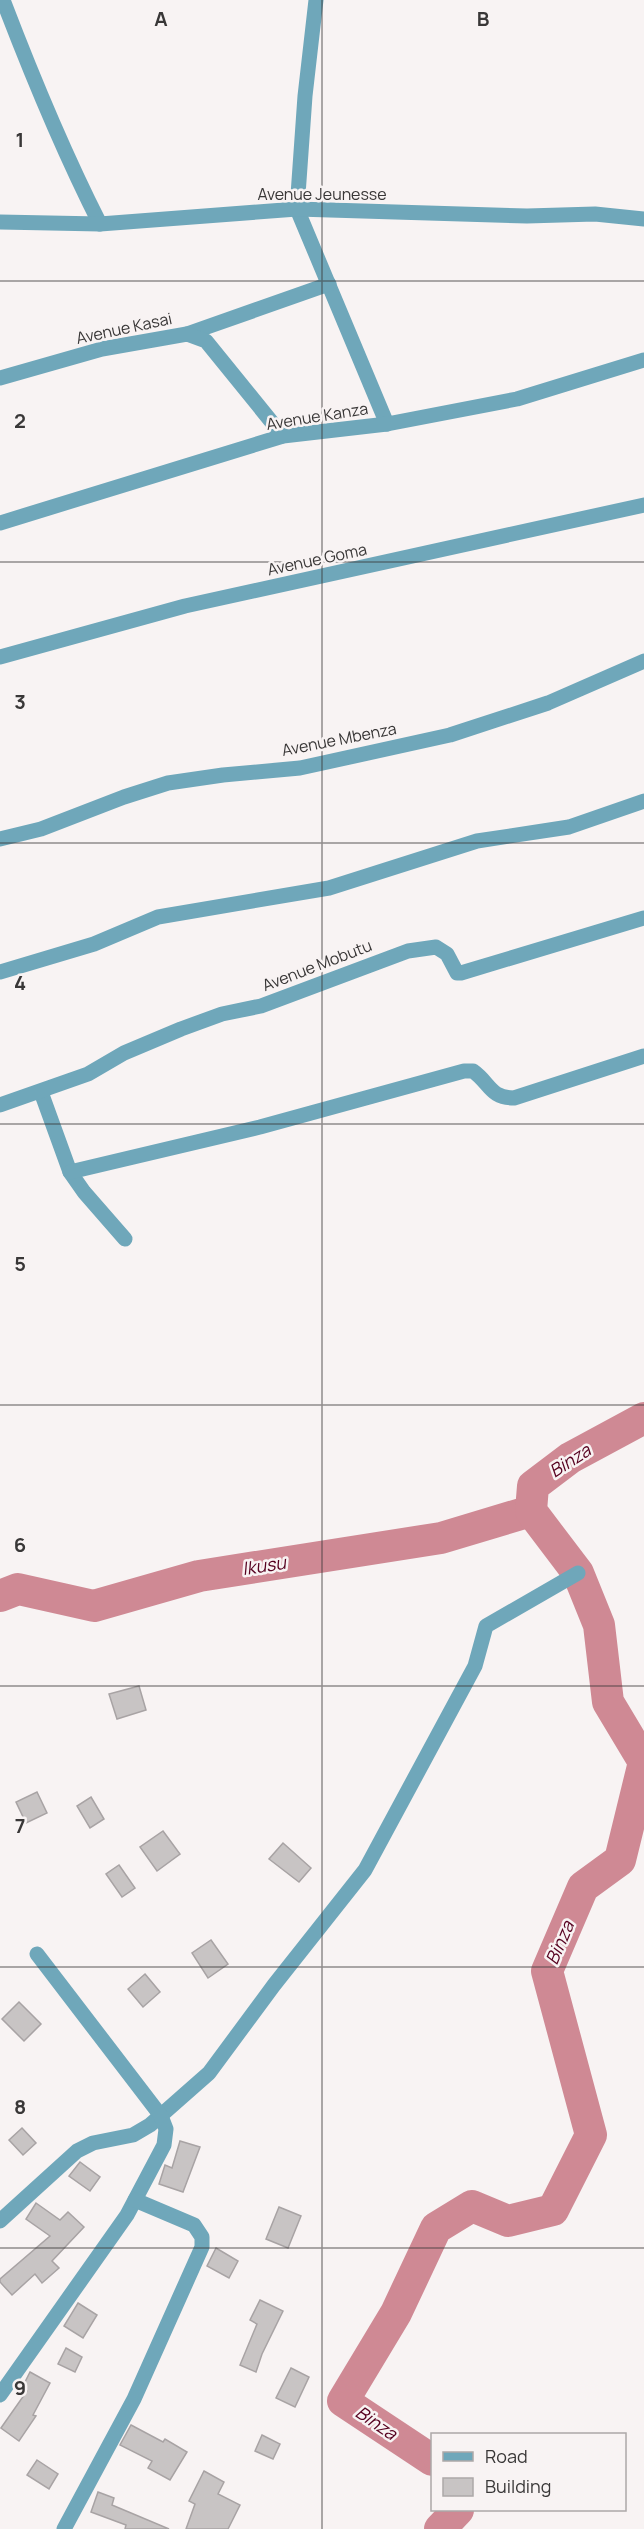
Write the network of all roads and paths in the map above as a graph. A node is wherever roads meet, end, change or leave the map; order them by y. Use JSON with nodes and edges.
{"nodes":[{"id":1,"x":3,"y":0,"type":"edge"},
{"id":2,"x":316,"y":0,"type":"edge"},
{"id":3,"x":297,"y":209,"type":"junction"},
{"id":4,"x":644,"y":219,"type":"edge"},
{"id":5,"x":0,"y":222,"type":"edge"},
{"id":6,"x":100,"y":224,"type":"junction"},
{"id":7,"x":329,"y":284,"type":"junction"},
{"id":8,"x":187,"y":334,"type":"junction"},
{"id":9,"x":644,"y":360,"type":"edge"},
{"id":10,"x":0,"y":378,"type":"edge"},
{"id":11,"x":387,"y":424,"type":"junction"},
{"id":12,"x":283,"y":436,"type":"junction"},
{"id":13,"x":644,"y":505,"type":"edge"},
{"id":14,"x":0,"y":523,"type":"edge"},
{"id":15,"x":0,"y":657,"type":"edge"},
{"id":16,"x":644,"y":661,"type":"edge"},
{"id":17,"x":644,"y":801,"type":"edge"},
{"id":18,"x":0,"y":839,"type":"edge"},
{"id":19,"x":644,"y":918,"type":"edge"},
{"id":20,"x":0,"y":972,"type":"edge"},
{"id":21,"x":644,"y":1056,"type":"edge"},
{"id":22,"x":41,"y":1092,"type":"junction"},
{"id":23,"x":0,"y":1105,"type":"edge"},
{"id":24,"x":70,"y":1172,"type":"junction"},
{"id":25,"x":124,"y":1239,"type":"dead end"},
{"id":26,"x":578,"y":1573,"type":"dead end"},
{"id":27,"x":37,"y":1954,"type":"dead end"},
{"id":28,"x":161,"y":2116,"type":"junction"},
{"id":29,"x":135,"y":2200,"type":"junction"},
{"id":30,"x":0,"y":2221,"type":"edge"},
{"id":31,"x":0,"y":2395,"type":"edge"},
{"id":32,"x":64,"y":2529,"type":"edge"}],
"edges":[{"from":1,"to":6,"type":"street"},
{"from":2,"to":3,"type":"street"},
{"from":3,"to":4,"type":"street","name":"Avenue Jeunesse"},
{"from":3,"to":6,"type":"street","name":"Avenue Jeunesse"},
{"from":3,"to":7,"type":"street"},
{"from":5,"to":6,"type":"street","name":"Avenue Jeunesse"},
{"from":7,"to":8,"type":"street"},
{"from":7,"to":11,"type":"street"},
{"from":8,"to":10,"type":"street","name":"Avenue Kasai"},
{"from":8,"to":12,"type":"street","name":"Avenue Kasai"},
{"from":9,"to":11,"type":"street","name":"Avenue Kanza"},
{"from":11,"to":12,"type":"street","name":"Avenue Kanza"},
{"from":12,"to":14,"type":"street","name":"Avenue Kanza"},
{"from":13,"to":15,"type":"street","name":"Avenue Goma"},
{"from":16,"to":18,"type":"street","name":"Avenue Mbenza"},
{"from":17,"to":20,"type":"street"},
{"from":19,"to":22,"type":"street","name":"Avenue Mobutu"},
{"from":21,"to":24,"type":"street"},
{"from":22,"to":23,"type":"street","name":"Avenue Mobutu"},
{"from":22,"to":24,"type":"street"},
{"from":24,"to":25,"type":"street"},
{"from":26,"to":28,"type":"street"},
{"from":27,"to":28,"type":"street"},
{"from":28,"to":29,"type":"street"},
{"from":28,"to":30,"type":"street"},
{"from":29,"to":31,"type":"street"},
{"from":29,"to":32,"type":"street"}]}
